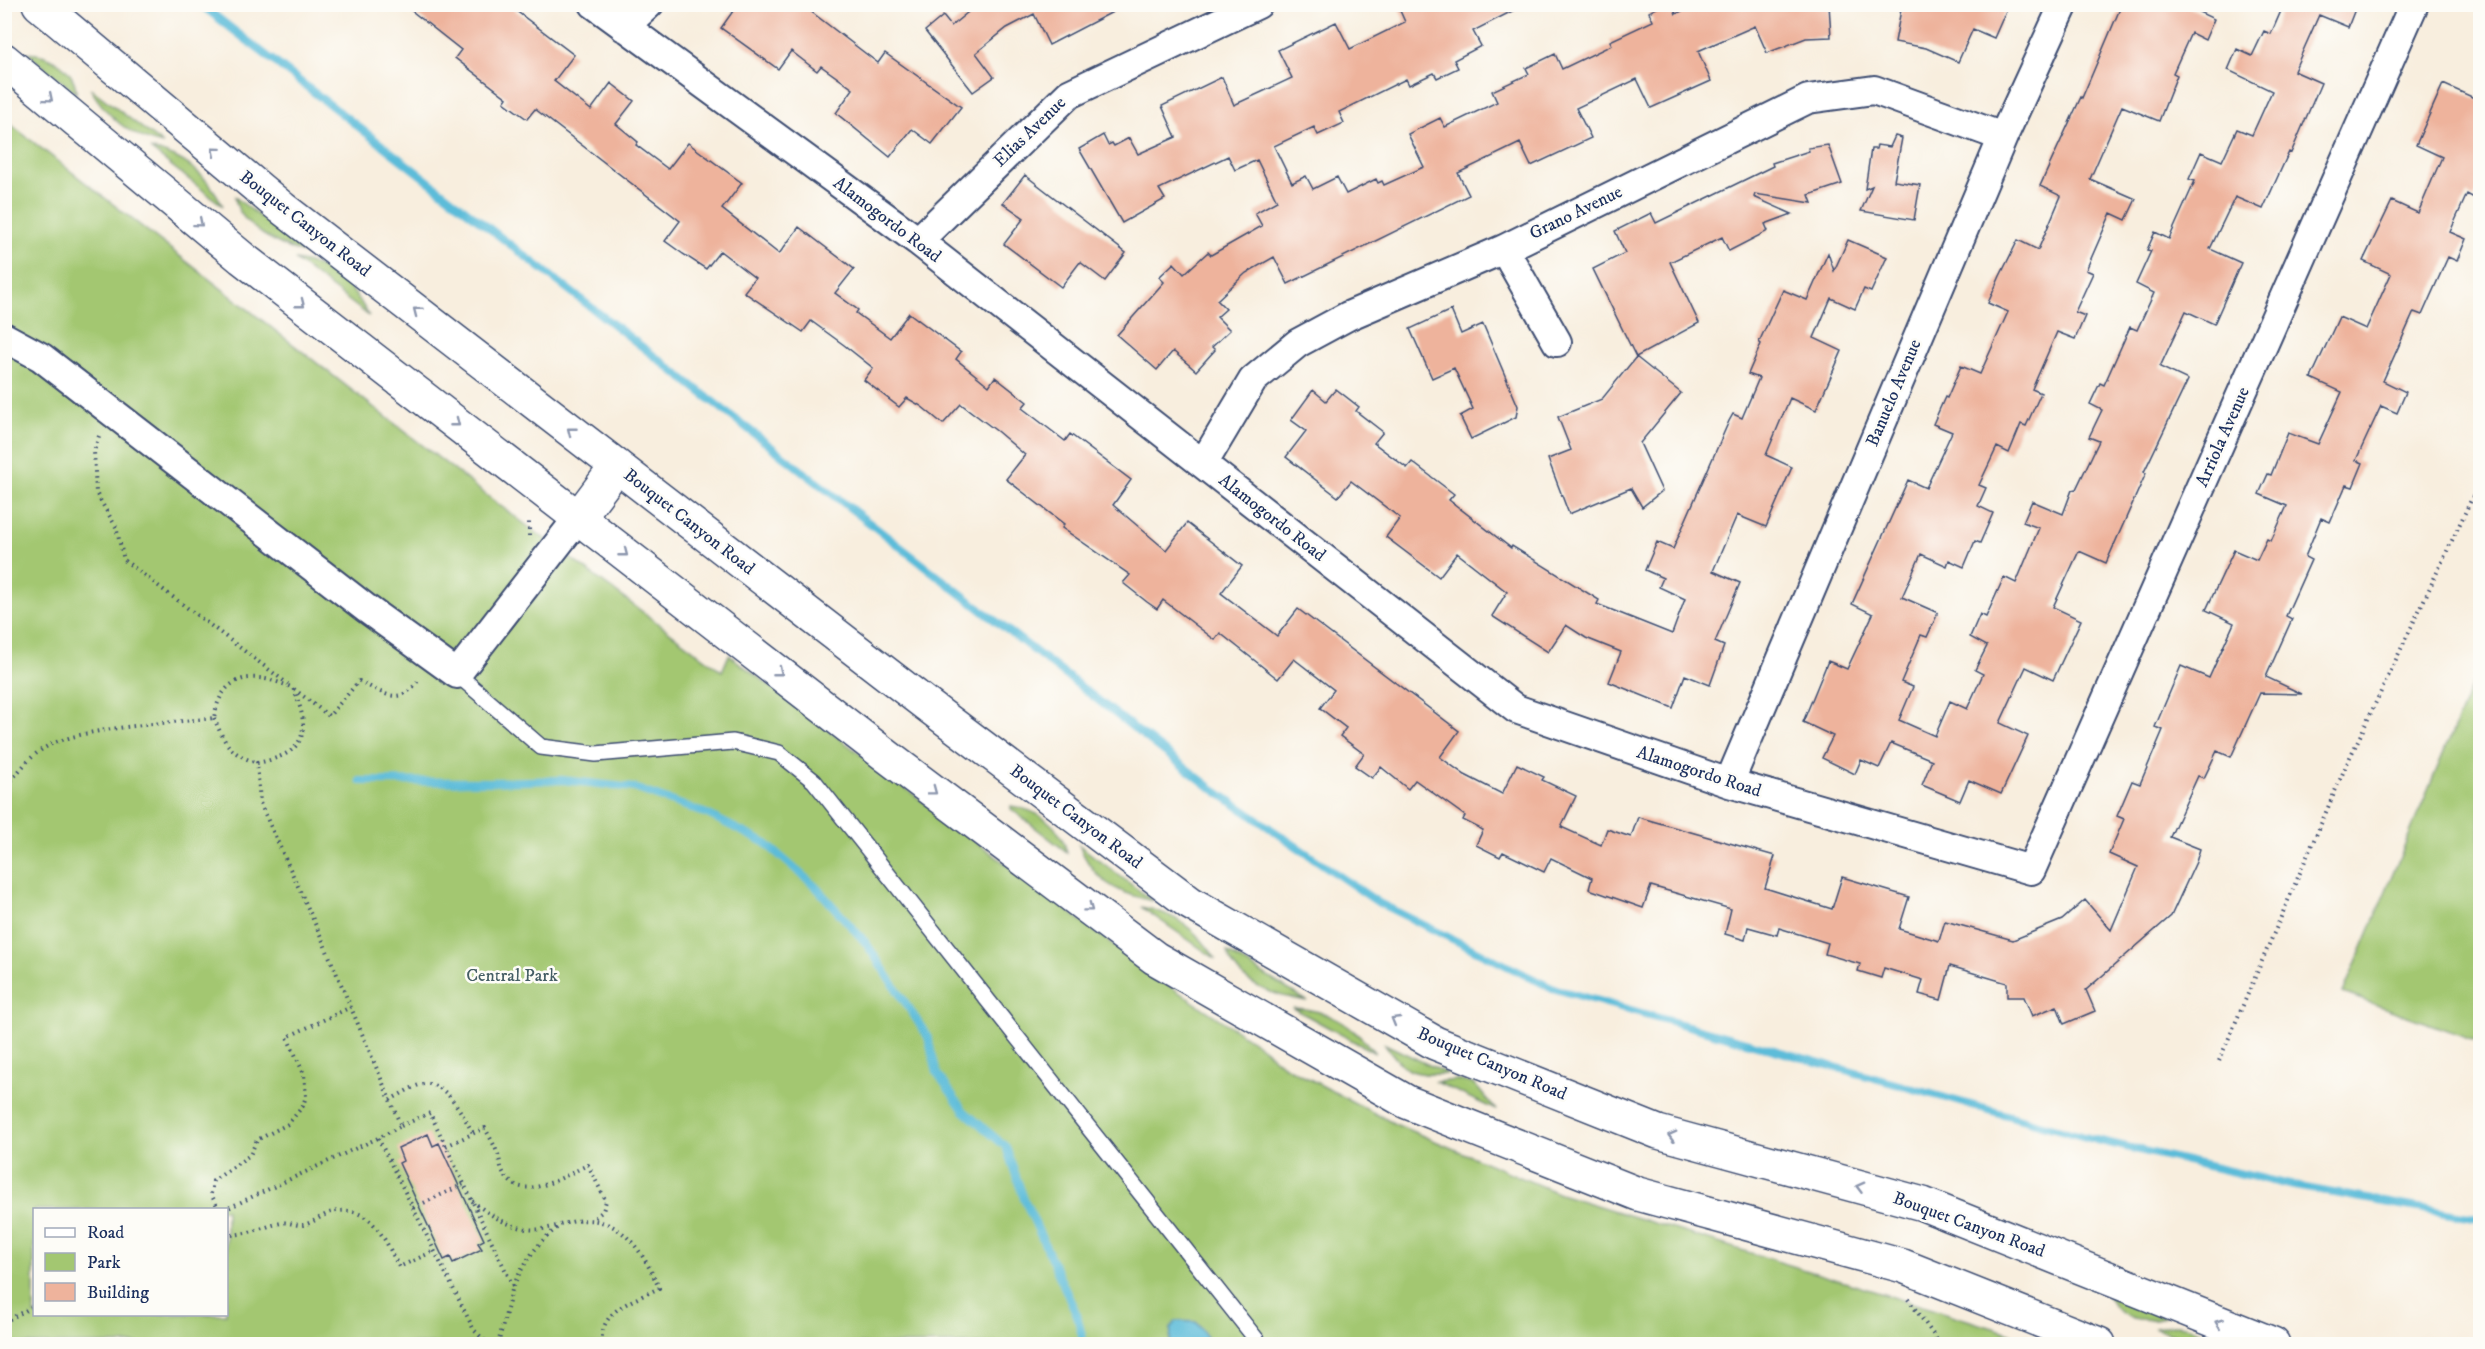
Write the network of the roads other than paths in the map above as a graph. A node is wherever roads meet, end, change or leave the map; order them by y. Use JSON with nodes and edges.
{"nodes":[{"id":1,"x":39,"y":4,"type":"edge"},
{"id":2,"x":594,"y":4,"type":"edge"},
{"id":3,"x":649,"y":4,"type":"edge"},
{"id":4,"x":1258,"y":4,"type":"edge"},
{"id":5,"x":2064,"y":4,"type":"edge"},
{"id":6,"x":2414,"y":4,"type":"edge"},
{"id":7,"x":624,"y":27,"type":"junction"},
{"id":8,"x":4,"y":60,"type":"edge"},
{"id":9,"x":2003,"y":137,"type":"junction"},
{"id":10,"x":918,"y":241,"type":"junction"},
{"id":11,"x":1504,"y":249,"type":"junction"},
{"id":12,"x":4,"y":337,"type":"edge"},
{"id":13,"x":1557,"y":342,"type":"dead end"},
{"id":14,"x":1203,"y":464,"type":"junction"},
{"id":15,"x":617,"y":466,"type":"junction"},
{"id":16,"x":578,"y":518,"type":"junction"},
{"id":17,"x":457,"y":674,"type":"junction"},
{"id":18,"x":1729,"y":783,"type":"junction"},
{"id":19,"x":2031,"y":870,"type":"joint"},
{"id":20,"x":1260,"y":1344,"type":"edge"},
{"id":21,"x":2099,"y":1344,"type":"edge"},
{"id":22,"x":2273,"y":1344,"type":"edge"}],
"edges":[{"from":15,"to":1,"type":"main road","name":"Bouquet Canyon Road","one_way":true},
{"from":2,"to":7,"type":"street","name":"Alamogordo Road"},
{"from":3,"to":7,"type":"street"},
{"from":4,"to":10,"type":"street","name":"Elias Avenue"},
{"from":5,"to":9,"type":"street","name":"Banuelo Avenue"},
{"from":6,"to":19,"type":"street","name":"Arriola Avenue"},
{"from":7,"to":10,"type":"street","name":"Alamogordo Road"},
{"from":8,"to":16,"type":"main road","one_way":true},
{"from":9,"to":11,"type":"street","name":"Grano Avenue"},
{"from":9,"to":18,"type":"street","name":"Banuelo Avenue"},
{"from":10,"to":14,"type":"street","name":"Alamogordo Road"},
{"from":11,"to":13,"type":"street"},
{"from":11,"to":14,"type":"street","name":"Grano Avenue"},
{"from":12,"to":17,"type":"street"},
{"from":14,"to":18,"type":"street","name":"Alamogordo Road"},
{"from":15,"to":16,"type":"main road"},
{"from":22,"to":15,"type":"main road","name":"Bouquet Canyon Road","one_way":true},
{"from":16,"to":17,"type":"street"},
{"from":16,"to":21,"type":"main road","one_way":true},
{"from":17,"to":20,"type":"lane"},
{"from":18,"to":19,"type":"street","name":"Alamogordo Road"}]}
